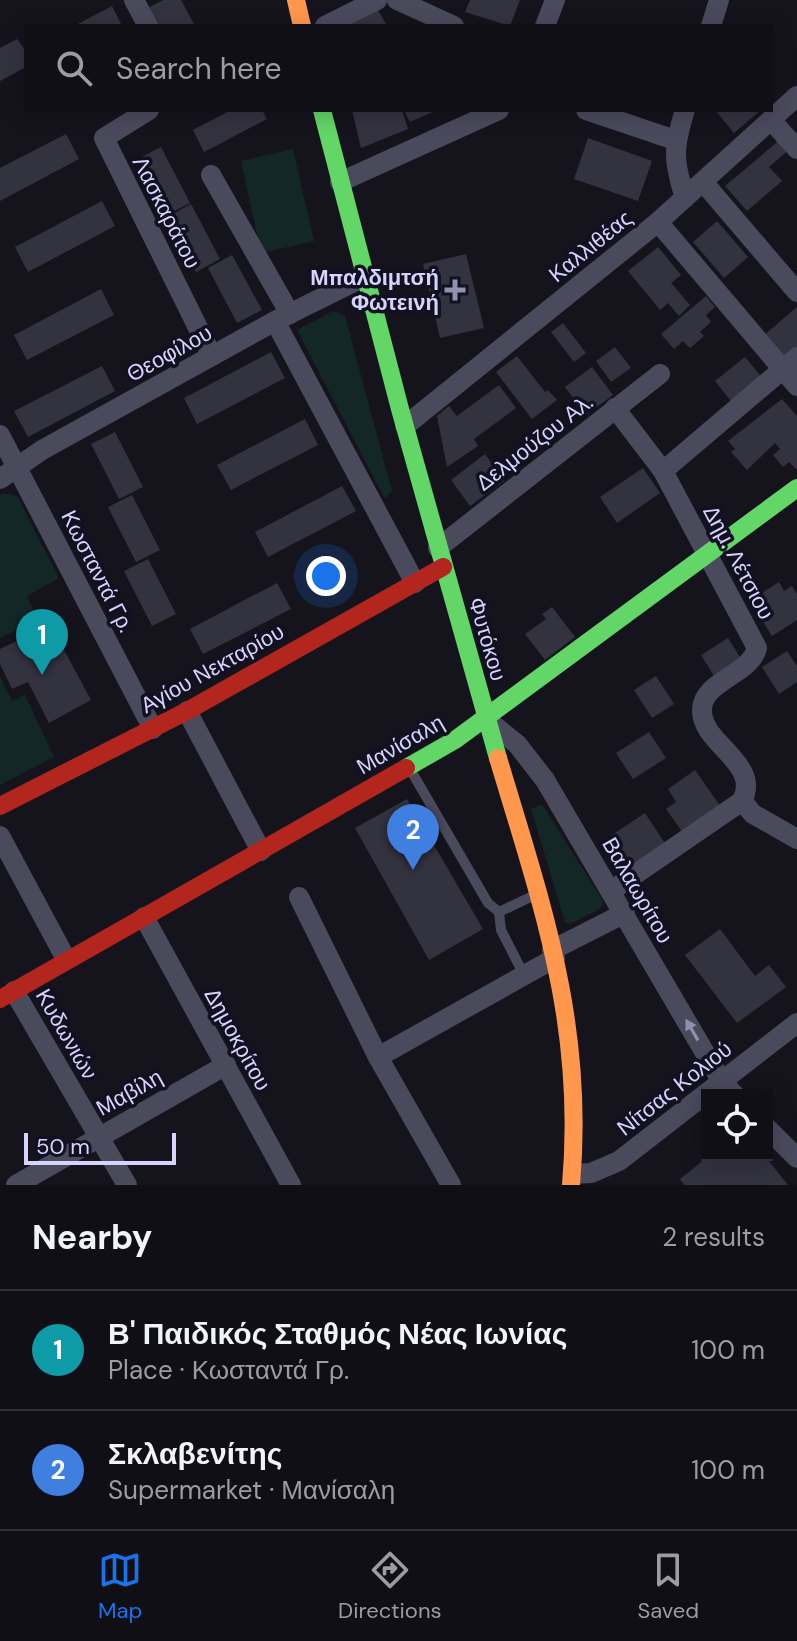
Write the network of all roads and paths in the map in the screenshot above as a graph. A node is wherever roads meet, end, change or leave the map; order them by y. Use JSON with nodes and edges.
{"nodes":[{"id":1,"x":134,"y":0,"type":"edge"},
{"id":2,"x":296,"y":0,"type":"edge"},
{"id":3,"x":377,"y":0,"type":"edge"},
{"id":4,"x":397,"y":0,"type":"edge"},
{"id":5,"x":555,"y":0,"type":"edge"},
{"id":6,"x":719,"y":0,"type":"edge"},
{"id":7,"x":147,"y":24,"type":"edge"},
{"id":8,"x":302,"y":24,"type":"edge"},
{"id":9,"x":329,"y":24,"type":"edge"},
{"id":10,"x":450,"y":24,"type":"edge"},
{"id":11,"x":546,"y":24,"type":"edge"},
{"id":12,"x":712,"y":24,"type":"edge"},
{"id":13,"x":797,"y":96,"type":"edge"},
{"id":14,"x":146,"y":112,"type":"edge"},
{"id":15,"x":322,"y":112,"type":"edge"},
{"id":16,"x":495,"y":112,"type":"edge"},
{"id":17,"x":592,"y":112,"type":"edge"},
{"id":18,"x":684,"y":112,"type":"edge"},
{"id":19,"x":771,"y":120,"type":"junction"},
{"id":20,"x":675,"y":140,"type":"junction"},
{"id":21,"x":797,"y":149,"type":"edge"},
{"id":22,"x":211,"y":175,"type":"dead end"},
{"id":23,"x":340,"y":182,"type":"junction"},
{"id":24,"x":704,"y":183,"type":"junction"},
{"id":25,"x":685,"y":198,"type":"junction"},
{"id":26,"x":658,"y":222,"type":"junction"},
{"id":27,"x":366,"y":276,"type":"junction"},
{"id":28,"x":797,"y":292,"type":"edge"},
{"id":29,"x":282,"y":318,"type":"junction"},
{"id":30,"x":212,"y":356,"type":"junction"},
{"id":31,"x":790,"y":364,"type":"edge"},
{"id":32,"x":660,"y":374,"type":"dead end"},
{"id":33,"x":797,"y":386,"type":"edge"},
{"id":34,"x":615,"y":408,"type":"junction"},
{"id":35,"x":405,"y":426,"type":"junction"},
{"id":36,"x":0,"y":435,"type":"edge"},
{"id":37,"x":663,"y":471,"type":"junction"},
{"id":38,"x":8,"y":473,"type":"edge"},
{"id":39,"x":797,"y":488,"type":"edge"},
{"id":40,"x":705,"y":554,"type":"junction"},
{"id":41,"x":441,"y":558,"type":"junction"},
{"id":42,"x":415,"y":583,"type":"junction"},
{"id":43,"x":187,"y":711,"type":"junction"},
{"id":44,"x":486,"y":719,"type":"junction"},
{"id":45,"x":153,"y":729,"type":"junction"},
{"id":46,"x":409,"y":767,"type":"junction"},
{"id":47,"x":742,"y":801,"type":"junction"},
{"id":48,"x":0,"y":806,"type":"edge"},
{"id":49,"x":0,"y":836,"type":"edge"},
{"id":50,"x":797,"y":839,"type":"edge"},
{"id":51,"x":261,"y":851,"type":"junction"},
{"id":52,"x":611,"y":891,"type":"junction"},
{"id":53,"x":538,"y":894,"type":"junction"},
{"id":54,"x":299,"y":897,"type":"dead end"},
{"id":55,"x":499,"y":912,"type":"junction"},
{"id":56,"x":625,"y":913,"type":"junction"},
{"id":57,"x":144,"y":917,"type":"junction"},
{"id":58,"x":553,"y":954,"type":"junction"},
{"id":59,"x":66,"y":959,"type":"junction"},
{"id":60,"x":524,"y":975,"type":"junction"},
{"id":61,"x":7,"y":995,"type":"edge"},
{"id":62,"x":797,"y":1023,"type":"edge"},
{"id":63,"x":378,"y":1057,"type":"junction"},
{"id":64,"x":226,"y":1065,"type":"junction"},
{"id":65,"x":728,"y":1088,"type":"edge"},
{"id":66,"x":773,"y":1134,"type":"edge"},
{"id":67,"x":99,"y":1136,"type":"junction"},
{"id":68,"x":797,"y":1158,"type":"edge"},
{"id":69,"x":572,"y":1179,"type":"edge"},
{"id":70,"x":16,"y":1185,"type":"edge"},
{"id":71,"x":127,"y":1185,"type":"edge"},
{"id":72,"x":291,"y":1185,"type":"edge"},
{"id":73,"x":451,"y":1185,"type":"edge"}],
"edges":[{"from":1,"to":7,"type":"street"},
{"from":2,"to":8,"type":"street"},
{"from":3,"to":9,"type":"street"},
{"from":4,"to":10,"type":"street"},
{"from":5,"to":11,"type":"street"},
{"from":6,"to":12,"type":"street"},
{"from":13,"to":19,"type":"street","name":"Καλλιθέας"},
{"from":14,"to":30,"type":"street","name":"Λασκαράτου"},
{"from":15,"to":23,"type":"street","name":"Φυτόκου"},
{"from":16,"to":23,"type":"street"},
{"from":17,"to":20,"type":"street"},
{"from":18,"to":20,"type":"street"},
{"from":19,"to":21,"type":"street"},
{"from":19,"to":24,"type":"street","name":"Καλλιθέας"},
{"from":20,"to":25,"type":"street"},
{"from":22,"to":29,"type":"street"},
{"from":23,"to":27,"type":"street","name":"Φυτόκου"},
{"from":24,"to":25,"type":"street","name":"Καλλιθέας"},
{"from":24,"to":28,"type":"street"},
{"from":25,"to":26,"type":"street","name":"Καλλιθέας"},
{"from":26,"to":31,"type":"street"},
{"from":26,"to":35,"type":"street","name":"Καλλιθέας"},
{"from":27,"to":29,"type":"street","name":"Θεοφίλου"},
{"from":27,"to":35,"type":"street","name":"Φυτόκου"},
{"from":29,"to":30,"type":"street","name":"Θεοφίλου"},
{"from":29,"to":42,"type":"street"},
{"from":30,"to":38,"type":"street","name":"Θεοφίλου"},
{"from":31,"to":33,"type":"street"},
{"from":31,"to":37,"type":"street"},
{"from":32,"to":34,"type":"street","name":"Δελμούζου Αλ."},
{"from":34,"to":37,"type":"street","name":"Δημ. Λέτσιου"},
{"from":34,"to":41,"type":"street","name":"Δελμούζου Αλ."},
{"from":35,"to":41,"type":"street","name":"Φυτόκου"},
{"from":36,"to":38,"type":"street","name":"Κωσταντά Γρ."},
{"from":37,"to":40,"type":"street","name":"Δημ. Λέτσιου"},
{"from":38,"to":45,"type":"street","name":"Κωσταντά Γρ."},
{"from":39,"to":40,"type":"street","name":"Μανίσαλη"},
{"from":40,"to":44,"type":"street","name":"Μανίσαλη"},
{"from":40,"to":47,"type":"street","name":"Δημ. Λέτσιου"},
{"from":41,"to":42,"type":"street","name":"Αγίου Νεκταρίου"},
{"from":41,"to":44,"type":"street","name":"Φυτόκου"},
{"from":42,"to":43,"type":"street","name":"Αγίου Νεκταρίου"},
{"from":43,"to":45,"type":"street","name":"Αγίου Νεκταρίου"},
{"from":43,"to":51,"type":"street"},
{"from":44,"to":46,"type":"street","name":"Μανίσαλη"},
{"from":44,"to":52,"type":"street","name":"Βαλαωρίτου"},
{"from":44,"to":53,"type":"street","name":"Φυτόκου"},
{"from":45,"to":48,"type":"street","name":"Αγίου Νεκταρίου"},
{"from":46,"to":51,"type":"street","name":"Μανίσαλη"},
{"from":46,"to":55,"type":"lane"},
{"from":47,"to":50,"type":"street"},
{"from":47,"to":52,"type":"street"},
{"from":49,"to":59,"type":"street"},
{"from":51,"to":57,"type":"street","name":"Μανίσαλη"},
{"from":52,"to":56,"type":"street","name":"Βαλαωρίτου"},
{"from":53,"to":55,"type":"lane"},
{"from":53,"to":58,"type":"street","name":"Φυτόκου"},
{"from":54,"to":63,"type":"street"},
{"from":55,"to":60,"type":"lane"},
{"from":56,"to":58,"type":"street"},
{"from":65,"to":56,"type":"street","name":"Βαλαωρίτου","one_way":true},
{"from":57,"to":59,"type":"street","name":"Μανίσαλη"},
{"from":57,"to":64,"type":"street","name":"Δημοκρίτου"},
{"from":58,"to":60,"type":"street"},
{"from":58,"to":69,"type":"street","name":"Φυτόκου"},
{"from":59,"to":61,"type":"street","name":"Μανίσαλη"},
{"from":60,"to":63,"type":"street"},
{"from":61,"to":67,"type":"street","name":"Κυδωνιών"},
{"from":62,"to":65,"type":"street","name":"Νίτσας Κολιού"},
{"from":63,"to":73,"type":"street"},
{"from":64,"to":67,"type":"street","name":"Μαβίλη"},
{"from":64,"to":72,"type":"street","name":"Δημοκρίτου"},
{"from":65,"to":69,"type":"street","name":"Νίτσας Κολιού"},
{"from":66,"to":68,"type":"street"},
{"from":67,"to":70,"type":"street","name":"Μαβίλη"},
{"from":67,"to":71,"type":"street","name":"Κυδωνιών"}]}
